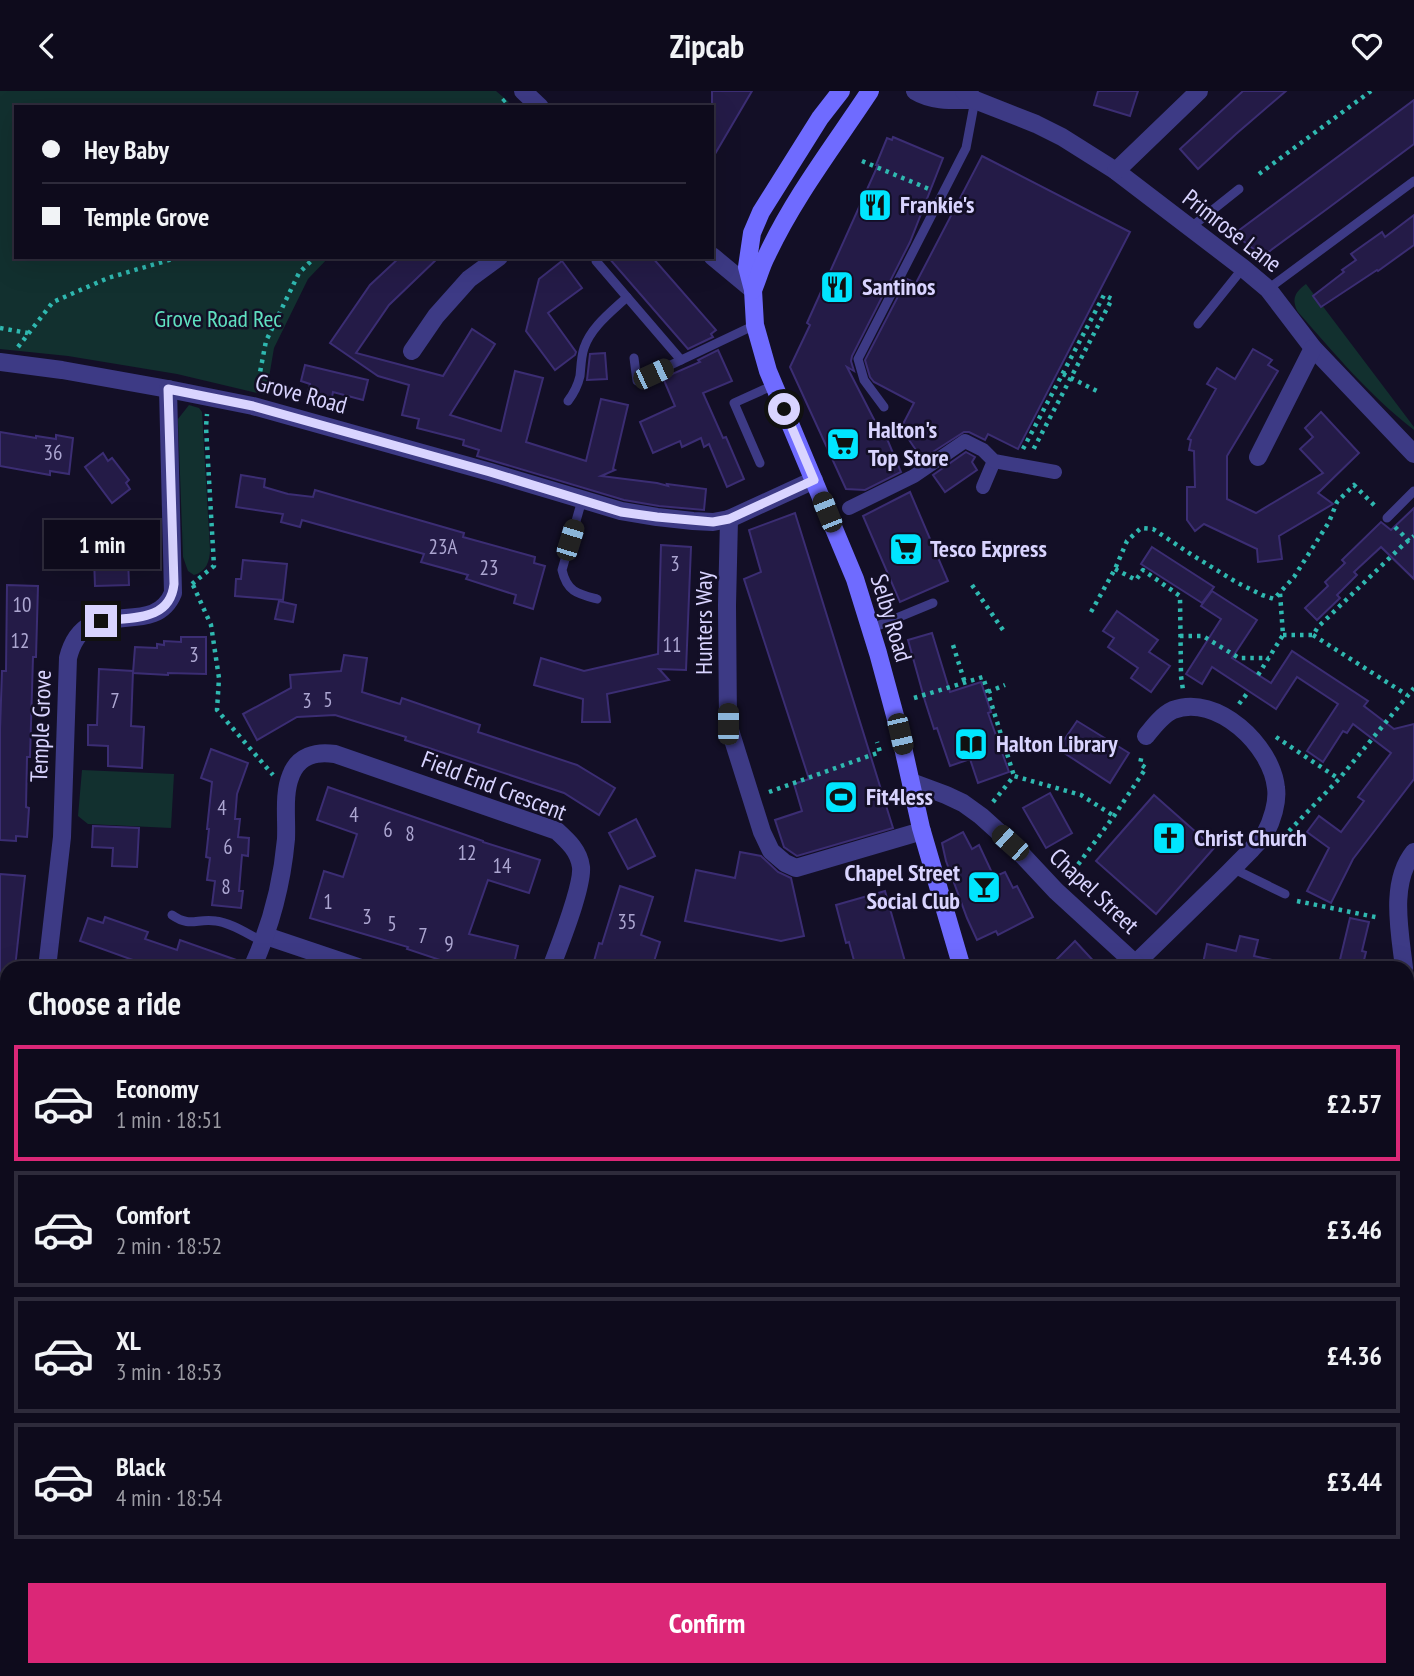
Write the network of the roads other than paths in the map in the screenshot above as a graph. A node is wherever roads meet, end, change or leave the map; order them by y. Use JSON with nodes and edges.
{"nodes":[{"id":1,"x":523,"y":91,"type":"edge"},
{"id":2,"x":841,"y":91,"type":"edge"},
{"id":3,"x":870,"y":91,"type":"edge"},
{"id":4,"x":915,"y":91,"type":"edge"},
{"id":5,"x":1199,"y":91,"type":"edge"},
{"id":6,"x":970,"y":96,"type":"edge"},
{"id":7,"x":538,"y":105,"type":"edge"},
{"id":8,"x":1116,"y":171,"type":"junction"},
{"id":9,"x":1414,"y":181,"type":"edge"},
{"id":10,"x":1239,"y":189,"type":"dead end"},
{"id":11,"x":1189,"y":228,"type":"junction"},
{"id":12,"x":714,"y":258,"type":"edge"},
{"id":13,"x":496,"y":259,"type":"edge"},
{"id":14,"x":596,"y":261,"type":"dead end"},
{"id":15,"x":1242,"y":268,"type":"junction"},
{"id":16,"x":1268,"y":289,"type":"junction"},
{"id":17,"x":753,"y":291,"type":"junction"},
{"id":18,"x":627,"y":297,"type":"junction"},
{"id":19,"x":1198,"y":324,"type":"dead end"},
{"id":20,"x":755,"y":325,"type":"junction"},
{"id":21,"x":1313,"y":348,"type":"junction"},
{"id":22,"x":412,"y":351,"type":"dead end"},
{"id":23,"x":634,"y":358,"type":"dead end"},
{"id":24,"x":681,"y":361,"type":"junction"},
{"id":25,"x":3,"y":363,"type":"edge"},
{"id":26,"x":774,"y":385,"type":"junction"},
{"id":27,"x":168,"y":389,"type":"junction"},
{"id":28,"x":568,"y":401,"type":"dead end"},
{"id":29,"x":884,"y":407,"type":"dead end"},
{"id":30,"x":1414,"y":454,"type":"edge"},
{"id":31,"x":1258,"y":457,"type":"dead end"},
{"id":32,"x":994,"y":461,"type":"junction"},
{"id":33,"x":760,"y":463,"type":"dead end"},
{"id":34,"x":1055,"y":472,"type":"road end"},
{"id":35,"x":814,"y":480,"type":"junction"},
{"id":36,"x":983,"y":487,"type":"dead end"},
{"id":37,"x":1414,"y":491,"type":"edge"},
{"id":38,"x":582,"y":500,"type":"junction"},
{"id":39,"x":849,"y":508,"type":"dead end"},
{"id":40,"x":1387,"y":518,"type":"dead end"},
{"id":41,"x":729,"y":519,"type":"junction"},
{"id":42,"x":597,"y":599,"type":"dead end"},
{"id":43,"x":933,"y":603,"type":"dead end"},
{"id":44,"x":870,"y":629,"type":"junction"},
{"id":45,"x":1146,"y":736,"type":"road end"},
{"id":46,"x":911,"y":782,"type":"junction"},
{"id":47,"x":922,"y":831,"type":"junction"},
{"id":48,"x":1414,"y":852,"type":"edge"},
{"id":49,"x":1234,"y":869,"type":"junction"},
{"id":50,"x":1285,"y":894,"type":"road end"},
{"id":51,"x":172,"y":915,"type":"dead end"},
{"id":52,"x":265,"y":939,"type":"junction"},
{"id":53,"x":48,"y":961,"type":"edge"},
{"id":54,"x":255,"y":961,"type":"edge"},
{"id":55,"x":338,"y":961,"type":"edge"},
{"id":56,"x":553,"y":961,"type":"edge"},
{"id":57,"x":959,"y":961,"type":"edge"},
{"id":58,"x":1134,"y":961,"type":"edge"},
{"id":59,"x":1142,"y":961,"type":"edge"},
{"id":60,"x":1403,"y":961,"type":"edge"}],
"edges":[{"from":1,"to":7,"type":"street"},
{"from":2,"to":17,"type":"main road","name":"Selby Road"},
{"from":3,"to":17,"type":"main road","name":"Selby Road"},
{"from":4,"to":6,"type":"street","name":"Primrose Lane"},
{"from":5,"to":8,"type":"street"},
{"from":6,"to":8,"type":"street","name":"Primrose Lane"},
{"from":6,"to":29,"type":"lane"},
{"from":8,"to":11,"type":"street","name":"Primrose Lane"},
{"from":9,"to":16,"type":"lane"},
{"from":10,"to":11,"type":"lane"},
{"from":11,"to":15,"type":"street","name":"Primrose Lane"},
{"from":12,"to":17,"type":"street"},
{"from":13,"to":22,"type":"street"},
{"from":14,"to":18,"type":"lane"},
{"from":15,"to":16,"type":"street","name":"Primrose Lane"},
{"from":15,"to":19,"type":"lane"},
{"from":16,"to":21,"type":"street","name":"Primrose Lane"},
{"from":17,"to":20,"type":"main road","name":"Selby Road"},
{"from":18,"to":24,"type":"lane"},
{"from":18,"to":28,"type":"lane"},
{"from":20,"to":24,"type":"lane"},
{"from":20,"to":26,"type":"main road","name":"Selby Road"},
{"from":21,"to":30,"type":"street","name":"Primrose Lane"},
{"from":21,"to":31,"type":"street"},
{"from":23,"to":24,"type":"lane"},
{"from":25,"to":27,"type":"street","name":"Grove Road"},
{"from":26,"to":33,"type":"lane"},
{"from":26,"to":35,"type":"main road","name":"Selby Road"},
{"from":27,"to":38,"type":"street","name":"Grove Road"},
{"from":27,"to":53,"type":"street","name":"Temple Grove"},
{"from":32,"to":34,"type":"street"},
{"from":32,"to":36,"type":"street"},
{"from":32,"to":39,"type":"street"},
{"from":35,"to":41,"type":"street","name":"Grove Road"},
{"from":35,"to":44,"type":"main road","name":"Selby Road"},
{"from":37,"to":40,"type":"lane"},
{"from":38,"to":41,"type":"street","name":"Grove Road"},
{"from":38,"to":42,"type":"lane"},
{"from":41,"to":47,"type":"street","name":"Hunters Way"},
{"from":43,"to":44,"type":"lane"},
{"from":44,"to":46,"type":"main road","name":"Selby Road"},
{"from":45,"to":49,"type":"street"},
{"from":46,"to":47,"type":"main road","name":"Selby Road"},
{"from":46,"to":58,"type":"street","name":"Chapel Street"},
{"from":47,"to":57,"type":"main road","name":"Selby Road"},
{"from":48,"to":60,"type":"street"},
{"from":49,"to":50,"type":"lane"},
{"from":49,"to":59,"type":"street"},
{"from":51,"to":52,"type":"lane"},
{"from":52,"to":54,"type":"street"},
{"from":52,"to":55,"type":"street"},
{"from":52,"to":56,"type":"street","name":"Field End Crescent"}]}
